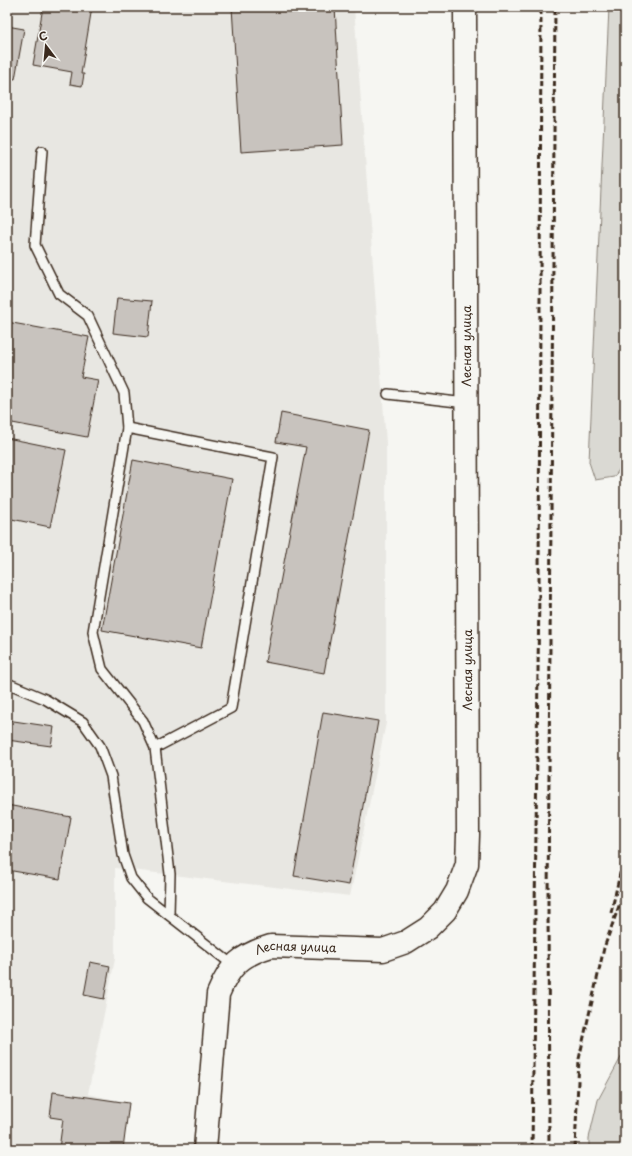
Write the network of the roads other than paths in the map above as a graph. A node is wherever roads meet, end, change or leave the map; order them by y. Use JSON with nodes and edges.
{"nodes":[{"id":1,"x":466,"y":7,"type":"edge"},
{"id":2,"x":42,"y":150,"type":"dead end"},
{"id":3,"x":388,"y":394,"type":"dead end"},
{"id":4,"x":467,"y":403,"type":"junction"},
{"id":5,"x":126,"y":428,"type":"junction"},
{"id":6,"x":7,"y":683,"type":"edge"},
{"id":7,"x":155,"y":748,"type":"junction"},
{"id":8,"x":169,"y":915,"type":"junction"},
{"id":9,"x":234,"y":966,"type":"junction"},
{"id":10,"x":206,"y":1149,"type":"edge"}],
"edges":[{"from":1,"to":4,"type":"street","name":"Лесная улица"},
{"from":2,"to":5,"type":"lane"},
{"from":3,"to":4,"type":"lane"},
{"from":4,"to":9,"type":"street","name":"Лесная улица"},
{"from":5,"to":7,"type":"lane"},
{"from":5,"to":7,"type":"lane"},
{"from":6,"to":8,"type":"lane"},
{"from":7,"to":8,"type":"lane"},
{"from":8,"to":9,"type":"lane"},
{"from":9,"to":10,"type":"street","name":"Лесная улица"}]}
